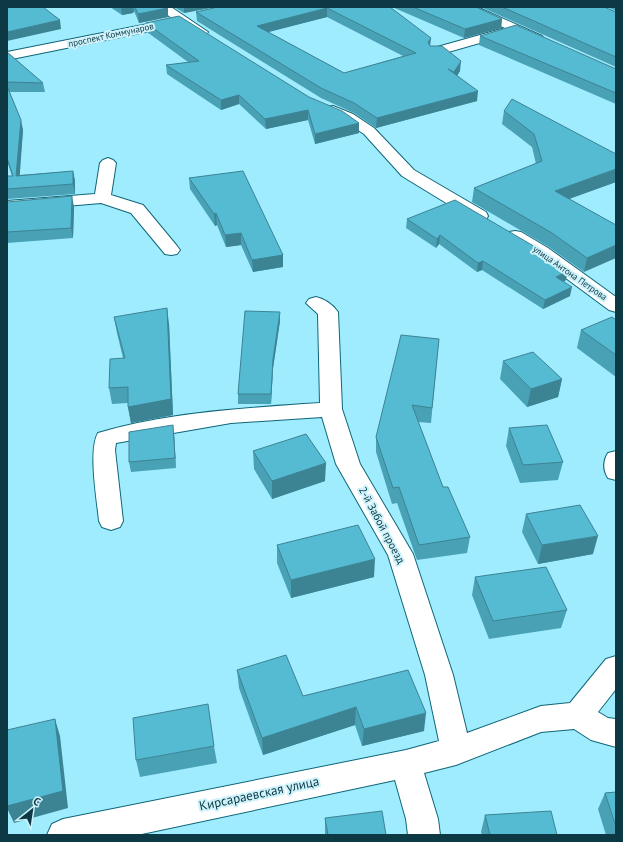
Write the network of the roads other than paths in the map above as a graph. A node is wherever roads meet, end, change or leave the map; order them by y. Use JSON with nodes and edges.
{"nodes":[{"id":1,"x":163,"y":7,"type":"edge"},
{"id":2,"x":466,"y":7,"type":"edge"},
{"id":3,"x":191,"y":18,"type":"junction"},
{"id":4,"x":516,"y":29,"type":"junction"},
{"id":5,"x":217,"y":40,"type":"edge"},
{"id":6,"x":551,"y":45,"type":"edge"},
{"id":7,"x":434,"y":52,"type":"edge"},
{"id":8,"x":7,"y":56,"type":"edge"},
{"id":9,"x":322,"y":105,"type":"edge"},
{"id":10,"x":108,"y":163,"type":"dead end"},
{"id":11,"x":102,"y":198,"type":"junction"},
{"id":12,"x":7,"y":206,"type":"edge"},
{"id":13,"x":170,"y":250,"type":"dead end"},
{"id":14,"x":316,"y":302,"type":"dead end"},
{"id":15,"x":616,"y":306,"type":"edge"},
{"id":16,"x":331,"y":409,"type":"junction"},
{"id":17,"x":616,"y":459,"type":"edge"},
{"id":18,"x":616,"y":472,"type":"edge"},
{"id":19,"x":111,"y":521,"type":"dead end"},
{"id":20,"x":616,"y":668,"type":"edge"},
{"id":21,"x":578,"y":715,"type":"junction"},
{"id":22,"x":616,"y":733,"type":"edge"},
{"id":23,"x":456,"y":751,"type":"junction"},
{"id":24,"x":406,"y":764,"type":"junction"},
{"id":25,"x":63,"y":835,"type":"edge"},
{"id":26,"x":424,"y":835,"type":"edge"}],
"edges":[{"from":1,"to":3,"type":"street"},
{"from":2,"to":4,"type":"street"},
{"from":3,"to":5,"type":"street"},
{"from":3,"to":8,"type":"street","name":"проспект Коммунаров"},
{"from":4,"to":6,"type":"street"},
{"from":4,"to":7,"type":"street"},
{"from":9,"to":15,"type":"street","name":"улица Антона Петрова"},
{"from":10,"to":11,"type":"street"},
{"from":11,"to":12,"type":"street"},
{"from":11,"to":13,"type":"street"},
{"from":14,"to":16,"type":"street","name":"2-й Забой проезд"},
{"from":16,"to":19,"type":"street"},
{"from":16,"to":23,"type":"street","name":"2-й Забой проезд"},
{"from":17,"to":18,"type":"street"},
{"from":20,"to":21,"type":"street"},
{"from":21,"to":22,"type":"street"},
{"from":21,"to":23,"type":"street","name":"Кирсараевская улица"},
{"from":23,"to":24,"type":"street","name":"Кирсараевская улица"},
{"from":24,"to":25,"type":"street","name":"Кирсараевская улица"},
{"from":24,"to":26,"type":"street"}]}
